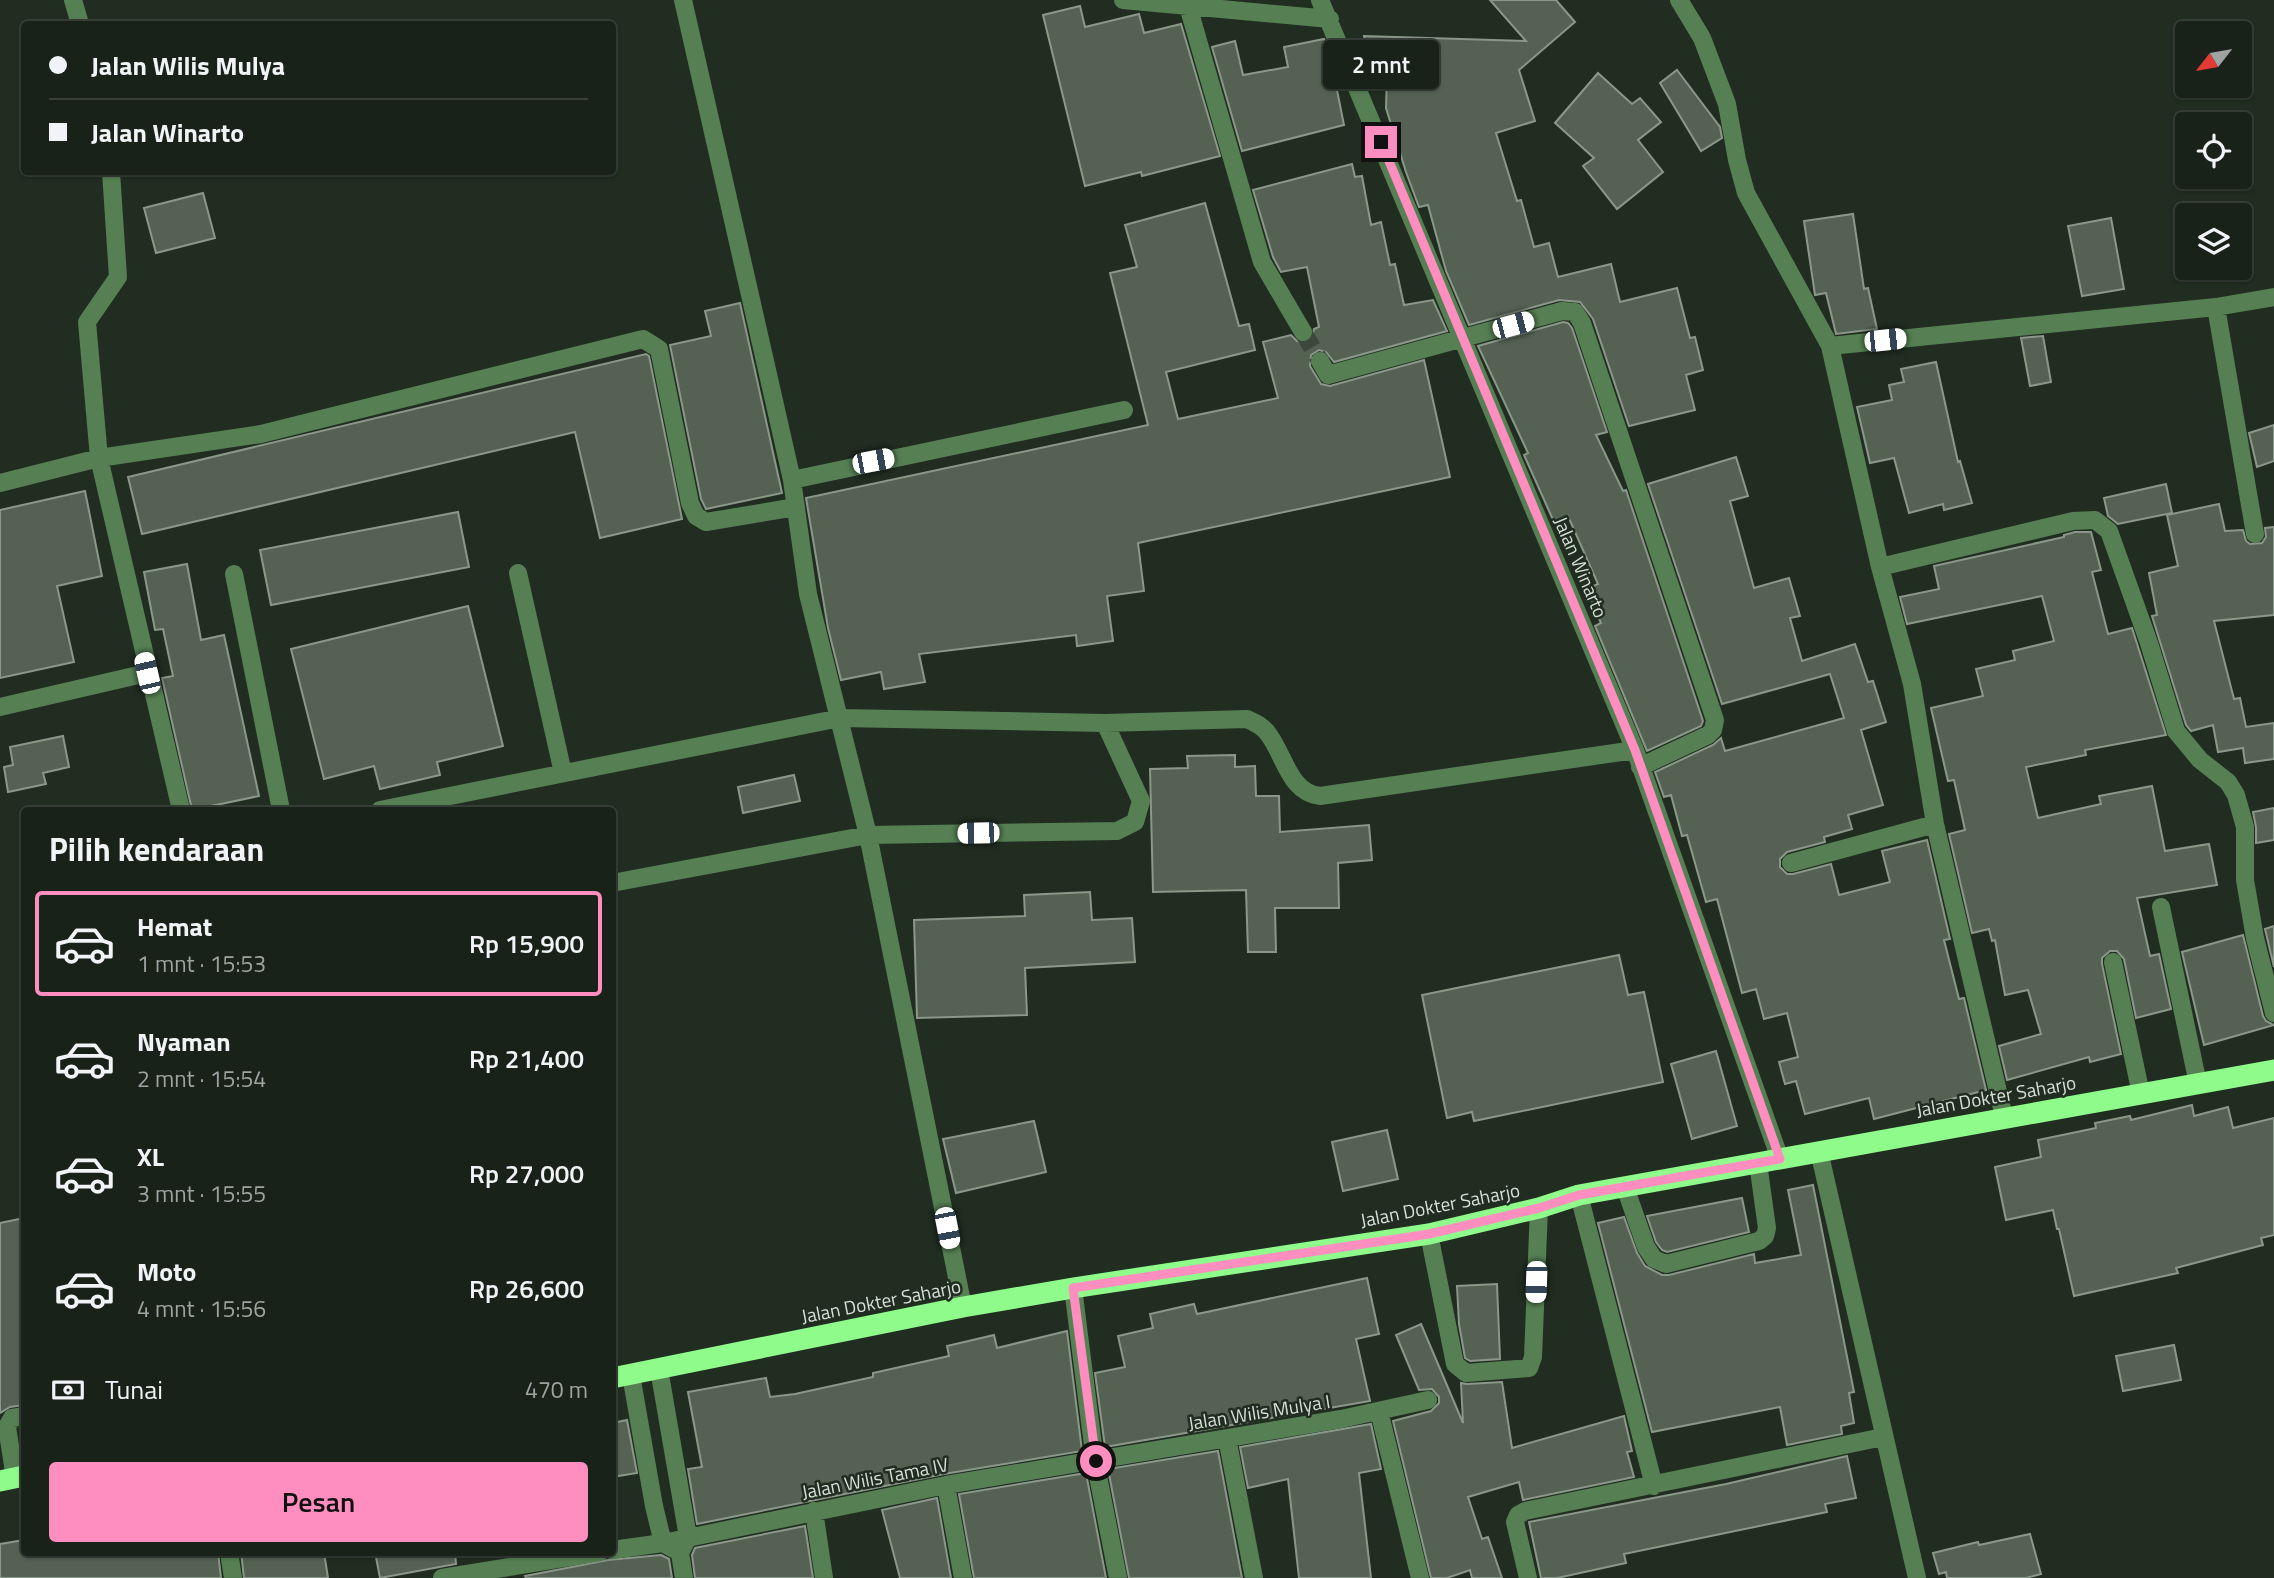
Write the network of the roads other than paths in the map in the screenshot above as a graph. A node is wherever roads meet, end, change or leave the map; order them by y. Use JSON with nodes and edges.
{"nodes":[{"id":1,"x":73,"y":0,"type":"edge"},
{"id":2,"x":683,"y":0,"type":"edge"},
{"id":3,"x":1123,"y":0,"type":"edge"},
{"id":4,"x":1320,"y":0,"type":"edge"},
{"id":5,"x":1679,"y":0,"type":"edge"},
{"id":6,"x":1188,"y":6,"type":"junction"},
{"id":7,"x":1330,"y":19,"type":"junction"},
{"id":8,"x":79,"y":21,"type":"edge"},
{"id":9,"x":111,"y":175,"type":"edge"},
{"id":10,"x":2274,"y":298,"type":"edge"},
{"id":11,"x":2216,"y":307,"type":"junction"},
{"id":12,"x":1303,"y":332,"type":"tunnel mouth"},
{"id":13,"x":1464,"y":339,"type":"junction"},
{"id":14,"x":1830,"y":345,"type":"junction"},
{"id":15,"x":1324,"y":368,"type":"dead end"},
{"id":16,"x":1124,"y":410,"type":"dead end"},
{"id":17,"x":99,"y":458,"type":"junction"},
{"id":18,"x":792,"y":480,"type":"junction"},
{"id":19,"x":0,"y":483,"type":"edge"},
{"id":20,"x":796,"y":508,"type":"junction"},
{"id":21,"x":2255,"y":534,"type":"dead end"},
{"id":22,"x":1880,"y":567,"type":"junction"},
{"id":23,"x":518,"y":573,"type":"dead end"},
{"id":24,"x":234,"y":574,"type":"dead end"},
{"id":25,"x":147,"y":673,"type":"junction"},
{"id":26,"x":0,"y":707,"type":"edge"},
{"id":27,"x":840,"y":718,"type":"junction"},
{"id":28,"x":1105,"y":723,"type":"junction"},
{"id":29,"x":1638,"y":759,"type":"junction"},
{"id":30,"x":563,"y":773,"type":"junction"},
{"id":31,"x":180,"y":807,"type":"edge"},
{"id":32,"x":280,"y":807,"type":"edge"},
{"id":33,"x":395,"y":807,"type":"edge"},
{"id":34,"x":1936,"y":824,"type":"junction"},
{"id":35,"x":868,"y":835,"type":"junction"},
{"id":36,"x":1791,"y":863,"type":"dead end"},
{"id":37,"x":616,"y":882,"type":"edge"},
{"id":38,"x":2161,"y":907,"type":"dead end"},
{"id":39,"x":2113,"y":962,"type":"dead end"},
{"id":40,"x":2274,"y":1013,"type":"edge"},
{"id":41,"x":2274,"y":1070,"type":"edge"},
{"id":42,"x":2198,"y":1084,"type":"junction"},
{"id":43,"x":2141,"y":1094,"type":"junction"},
{"id":44,"x":2004,"y":1117,"type":"junction"},
{"id":45,"x":1819,"y":1151,"type":"junction"},
{"id":46,"x":1780,"y":1159,"type":"junction"},
{"id":47,"x":1758,"y":1163,"type":"junction"},
{"id":48,"x":1625,"y":1186,"type":"junction"},
{"id":49,"x":1579,"y":1195,"type":"junction"},
{"id":50,"x":1539,"y":1208,"type":"junction"},
{"id":51,"x":1429,"y":1234,"type":"junction"},
{"id":52,"x":1073,"y":1288,"type":"junction"},
{"id":53,"x":963,"y":1307,"type":"junction"},
{"id":54,"x":659,"y":1369,"type":"junction"},
{"id":55,"x":622,"y":1376,"type":"edge"},
{"id":56,"x":1428,"y":1400,"type":"dead end"},
{"id":57,"x":1378,"y":1411,"type":"junction"},
{"id":58,"x":21,"y":1416,"type":"edge"},
{"id":59,"x":1883,"y":1437,"type":"junction"},
{"id":60,"x":1227,"y":1438,"type":"junction"},
{"id":61,"x":1096,"y":1461,"type":"junction"},
{"id":62,"x":13,"y":1478,"type":"edge"},
{"id":63,"x":946,"y":1485,"type":"junction"},
{"id":64,"x":1654,"y":1486,"type":"junction"},
{"id":65,"x":814,"y":1511,"type":"junction"},
{"id":66,"x":663,"y":1543,"type":"junction"},
{"id":67,"x":684,"y":1545,"type":"junction"},
{"id":68,"x":616,"y":1549,"type":"edge"},
{"id":69,"x":230,"y":1556,"type":"edge"},
{"id":70,"x":583,"y":1556,"type":"edge"},
{"id":71,"x":518,"y":1571,"type":"edge"},
{"id":72,"x":233,"y":1578,"type":"edge"},
{"id":73,"x":442,"y":1578,"type":"edge"},
{"id":74,"x":684,"y":1578,"type":"edge"},
{"id":75,"x":824,"y":1578,"type":"edge"},
{"id":76,"x":963,"y":1578,"type":"edge"},
{"id":77,"x":1118,"y":1578,"type":"edge"},
{"id":78,"x":1254,"y":1578,"type":"edge"},
{"id":79,"x":1420,"y":1578,"type":"edge"},
{"id":80,"x":1528,"y":1578,"type":"edge"},
{"id":81,"x":1917,"y":1578,"type":"edge"}],
"edges":[{"from":1,"to":8,"type":"street"},
{"from":2,"to":18,"type":"street"},
{"from":3,"to":6,"type":"street"},
{"from":4,"to":7,"type":"street","name":"Jalan Winarto"},
{"from":5,"to":14,"type":"street"},
{"from":6,"to":7,"type":"street"},
{"from":6,"to":12,"type":"street"},
{"from":7,"to":13,"type":"street","name":"Jalan Winarto"},
{"from":9,"to":17,"type":"street"},
{"from":10,"to":11,"type":"street"},
{"from":11,"to":14,"type":"street"},
{"from":11,"to":21,"type":"street"},
{"from":13,"to":15,"type":"street"},
{"from":13,"to":29,"type":"street","name":"Jalan Winarto"},
{"from":13,"to":29,"type":"street"},
{"from":14,"to":22,"type":"street"},
{"from":16,"to":18,"type":"street"},
{"from":17,"to":19,"type":"street"},
{"from":17,"to":20,"type":"street"},
{"from":17,"to":25,"type":"street"},
{"from":18,"to":20,"type":"street"},
{"from":20,"to":27,"type":"street"},
{"from":22,"to":34,"type":"street"},
{"from":22,"to":40,"type":"street"},
{"from":23,"to":30,"type":"street"},
{"from":24,"to":32,"type":"street"},
{"from":25,"to":26,"type":"street"},
{"from":25,"to":31,"type":"street"},
{"from":27,"to":28,"type":"street"},
{"from":27,"to":30,"type":"street"},
{"from":27,"to":35,"type":"street"},
{"from":28,"to":29,"type":"street"},
{"from":28,"to":35,"type":"street"},
{"from":29,"to":46,"type":"street","name":"Jalan Winarto"},
{"from":30,"to":33,"type":"street"},
{"from":34,"to":36,"type":"street"},
{"from":34,"to":44,"type":"street"},
{"from":35,"to":37,"type":"street"},
{"from":35,"to":53,"type":"street"},
{"from":38,"to":42,"type":"street"},
{"from":39,"to":43,"type":"street"},
{"from":41,"to":42,"type":"highway","name":"Jalan Dokter Saharjo"},
{"from":42,"to":43,"type":"highway","name":"Jalan Dokter Saharjo"},
{"from":43,"to":44,"type":"highway","name":"Jalan Dokter Saharjo"},
{"from":44,"to":45,"type":"highway","name":"Jalan Dokter Saharjo"},
{"from":45,"to":46,"type":"highway","name":"Jalan Dokter Saharjo"},
{"from":45,"to":59,"type":"street"},
{"from":46,"to":47,"type":"highway","name":"Jalan Dokter Saharjo"},
{"from":47,"to":48,"type":"highway","name":"Jalan Dokter Saharjo"},
{"from":47,"to":48,"type":"street"},
{"from":48,"to":49,"type":"highway","name":"Jalan Dokter Saharjo"},
{"from":49,"to":50,"type":"highway","name":"Jalan Dokter Saharjo"},
{"from":49,"to":64,"type":"street"},
{"from":50,"to":51,"type":"highway","name":"Jalan Dokter Saharjo"},
{"from":50,"to":51,"type":"street"},
{"from":51,"to":52,"type":"highway","name":"Jalan Dokter Saharjo"},
{"from":52,"to":53,"type":"highway","name":"Jalan Dokter Saharjo"},
{"from":52,"to":61,"type":"street"},
{"from":53,"to":54,"type":"highway","name":"Jalan Dokter Saharjo"},
{"from":54,"to":55,"type":"highway","name":"Jalan Dokter Saharjo"},
{"from":54,"to":67,"type":"street"},
{"from":55,"to":66,"type":"street"},
{"from":56,"to":57,"type":"street","name":"Jalan Wilis Mulya I"},
{"from":57,"to":60,"type":"street","name":"Jalan Wilis Mulya I"},
{"from":57,"to":79,"type":"street"},
{"from":58,"to":62,"type":"street"},
{"from":59,"to":64,"type":"street"},
{"from":59,"to":81,"type":"street"},
{"from":60,"to":61,"type":"street","name":"Jalan Wilis Mulya I"},
{"from":60,"to":78,"type":"street"},
{"from":61,"to":63,"type":"street","name":"Jalan Wilis Tama IV"},
{"from":61,"to":77,"type":"street"},
{"from":63,"to":65,"type":"street","name":"Jalan Wilis Tama IV"},
{"from":63,"to":76,"type":"street"},
{"from":64,"to":80,"type":"street"},
{"from":65,"to":67,"type":"street","name":"Jalan Wilis Tama IV"},
{"from":65,"to":75,"type":"street"},
{"from":66,"to":67,"type":"street"},
{"from":66,"to":68,"type":"street"},
{"from":67,"to":74,"type":"street"},
{"from":69,"to":72,"type":"street"},
{"from":70,"to":71,"type":"street"},
{"from":71,"to":73,"type":"street"}]}
